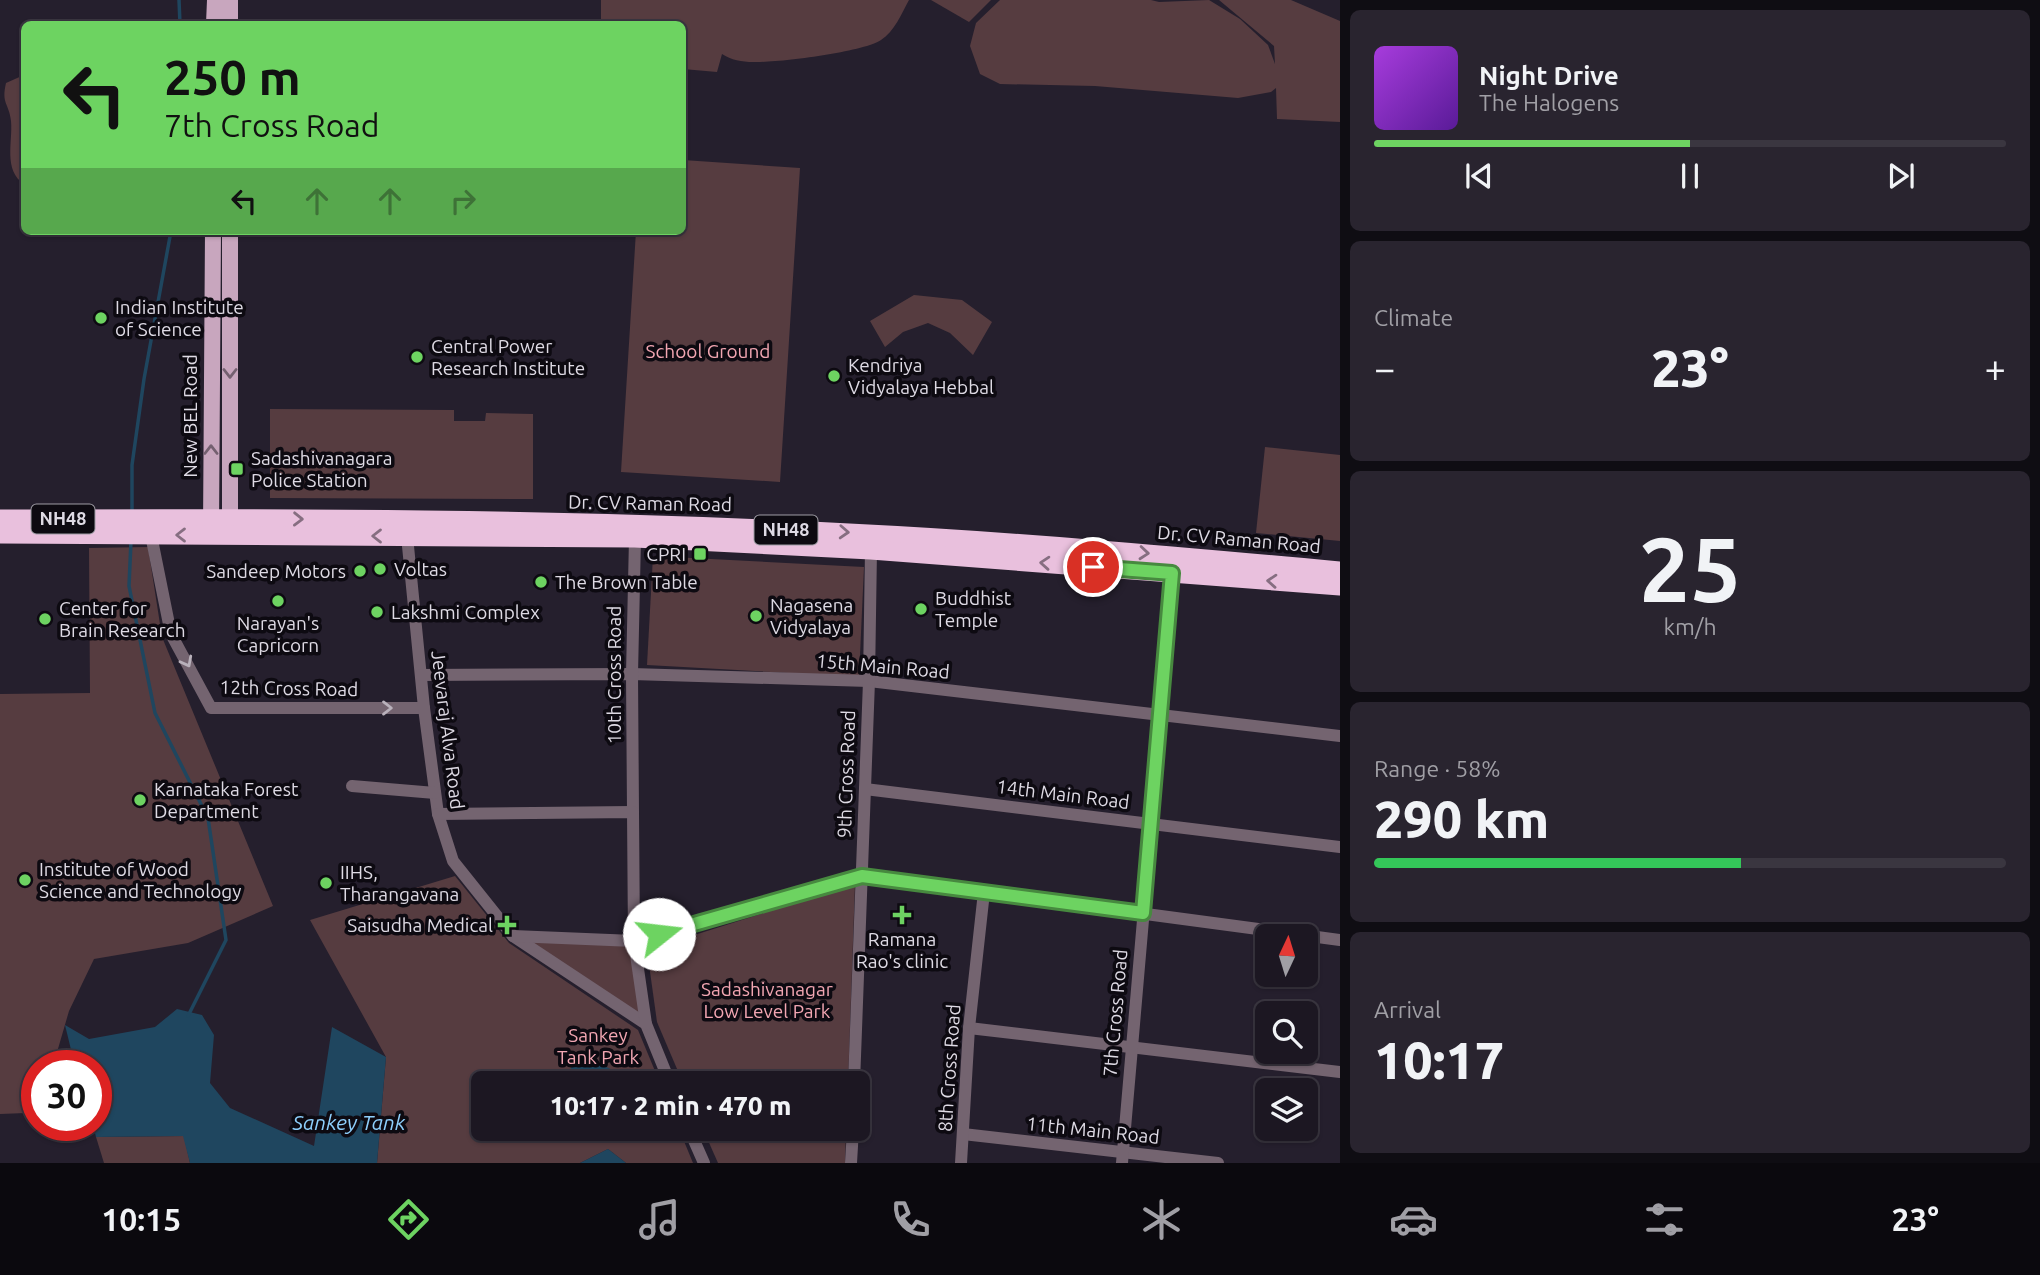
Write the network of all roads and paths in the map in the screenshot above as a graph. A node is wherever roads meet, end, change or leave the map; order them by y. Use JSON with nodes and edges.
{"nodes":[{"id":1,"x":215,"y":0,"type":"edge"},
{"id":2,"x":230,"y":0,"type":"edge"},
{"id":3,"x":214,"y":21,"type":"edge"},
{"id":4,"x":230,"y":21,"type":"edge"},
{"id":5,"x":213,"y":235,"type":"edge"},
{"id":6,"x":230,"y":235,"type":"edge"},
{"id":7,"x":0,"y":519,"type":"edge"},
{"id":8,"x":220,"y":527,"type":"junction"},
{"id":9,"x":135,"y":529,"type":"junction"},
{"id":10,"x":0,"y":534,"type":"edge"},
{"id":11,"x":635,"y":538,"type":"junction"},
{"id":12,"x":408,"y":543,"type":"junction"},
{"id":13,"x":871,"y":550,"type":"junction"},
{"id":14,"x":1340,"y":571,"type":"edge"},
{"id":15,"x":1172,"y":573,"type":"junction"},
{"id":16,"x":1340,"y":586,"type":"edge"},
{"id":17,"x":632,"y":674,"type":"junction"},
{"id":18,"x":421,"y":675,"type":"junction"},
{"id":19,"x":869,"y":681,"type":"junction"},
{"id":20,"x":424,"y":708,"type":"junction"},
{"id":21,"x":1160,"y":715,"type":"junction"},
{"id":22,"x":1340,"y":736,"type":"edge"},
{"id":23,"x":352,"y":786,"type":"dead end"},
{"id":24,"x":865,"y":789,"type":"junction"},
{"id":25,"x":435,"y":793,"type":"junction"},
{"id":26,"x":634,"y":812,"type":"junction"},
{"id":27,"x":438,"y":814,"type":"junction"},
{"id":28,"x":1151,"y":824,"type":"junction"},
{"id":29,"x":1340,"y":847,"type":"edge"},
{"id":30,"x":862,"y":876,"type":"junction"},
{"id":31,"x":984,"y":892,"type":"junction"},
{"id":32,"x":1143,"y":913,"type":"junction"},
{"id":33,"x":513,"y":936,"type":"junction"},
{"id":34,"x":1340,"y":940,"type":"edge"},
{"id":35,"x":634,"y":941,"type":"junction"},
{"id":36,"x":646,"y":1024,"type":"junction"},
{"id":37,"x":970,"y":1028,"type":"junction"},
{"id":38,"x":1132,"y":1047,"type":"junction"},
{"id":39,"x":665,"y":1071,"type":"edge"},
{"id":40,"x":855,"y":1071,"type":"edge"},
{"id":41,"x":1340,"y":1072,"type":"edge"},
{"id":42,"x":963,"y":1134,"type":"junction"},
{"id":43,"x":694,"y":1141,"type":"edge"},
{"id":44,"x":852,"y":1141,"type":"edge"},
{"id":45,"x":1122,"y":1158,"type":"edge"},
{"id":46,"x":704,"y":1163,"type":"edge"},
{"id":47,"x":851,"y":1163,"type":"edge"},
{"id":48,"x":961,"y":1163,"type":"edge"},
{"id":49,"x":1218,"y":1163,"type":"edge"}],
"edges":[{"from":1,"to":3,"type":"main road"},
{"from":2,"to":4,"type":"main road"},
{"from":8,"to":5,"type":"main road","name":"New BEL Road","one_way":true},
{"from":6,"to":8,"type":"main road","one_way":true},
{"from":7,"to":9,"type":"highway","name":"Dr. CV Raman Road","number":"NH48"},
{"from":8,"to":9,"type":"highway","name":"Dr. CV Raman Road","number":"NH48"},
{"from":12,"to":8,"type":"highway","name":"Dr. CV Raman Road","number":"NH48","one_way":true},
{"from":8,"to":14,"type":"highway","name":"Dr. CV Raman Road","number":"NH48","one_way":true},
{"from":9,"to":10,"type":"highway","name":"Dr. CV Raman Road","number":"NH48"},
{"from":9,"to":20,"type":"street","name":"12th Cross Road","one_way":true},
{"from":11,"to":12,"type":"highway","name":"Dr. CV Raman Road","number":"NH48"},
{"from":11,"to":13,"type":"highway","name":"Dr. CV Raman Road","number":"NH48"},
{"from":11,"to":17,"type":"street","name":"10th Cross Road"},
{"from":12,"to":18,"type":"street","name":"Jeevaraj Alva Road"},
{"from":15,"to":13,"type":"highway","name":"Dr. CV Raman Road","number":"NH48","one_way":true},
{"from":13,"to":19,"type":"street","name":"9th Cross Road"},
{"from":16,"to":15,"type":"highway","name":"Dr. CV Raman Road","number":"NH48","one_way":true},
{"from":15,"to":21,"type":"street","name":"7th Cross Road"},
{"from":17,"to":18,"type":"street","name":"15th Main Road"},
{"from":17,"to":19,"type":"street","name":"15th Main Road"},
{"from":17,"to":26,"type":"street","name":"10th Cross Road"},
{"from":18,"to":20,"type":"street","name":"Jeevaraj Alva Road"},
{"from":19,"to":21,"type":"street","name":"15th Main Road"},
{"from":19,"to":24,"type":"street","name":"9th Cross Road"},
{"from":20,"to":25,"type":"street","name":"Jeevaraj Alva Road"},
{"from":21,"to":22,"type":"street","name":"15th Main Road"},
{"from":21,"to":28,"type":"street","name":"7th Cross Road"},
{"from":23,"to":25,"type":"street"},
{"from":24,"to":28,"type":"street","name":"14th Main Road"},
{"from":24,"to":30,"type":"street","name":"9th Cross Road"},
{"from":25,"to":27,"type":"street","name":"Jeevaraj Alva Road"},
{"from":26,"to":27,"type":"street"},
{"from":26,"to":35,"type":"street","name":"10th Cross Road"},
{"from":27,"to":33,"type":"street","name":"Jeevaraj Alva Road"},
{"from":28,"to":29,"type":"street","name":"14th Main Road"},
{"from":28,"to":32,"type":"street","name":"7th Cross Road"},
{"from":30,"to":31,"type":"street"},
{"from":30,"to":35,"type":"street"},
{"from":30,"to":40,"type":"street","name":"9th Cross Road"},
{"from":31,"to":32,"type":"street"},
{"from":31,"to":37,"type":"street","name":"8th Cross Road"},
{"from":32,"to":34,"type":"street"},
{"from":32,"to":38,"type":"street","name":"7th Cross Road"},
{"from":33,"to":35,"type":"street"},
{"from":33,"to":36,"type":"street","name":"Jeevaraj Alva Road"},
{"from":35,"to":36,"type":"street","name":"10th Cross Road"},
{"from":36,"to":39,"type":"street"},
{"from":37,"to":38,"type":"street"},
{"from":37,"to":42,"type":"street","name":"8th Cross Road"},
{"from":38,"to":41,"type":"street"},
{"from":38,"to":45,"type":"street","name":"7th Cross Road"},
{"from":42,"to":45,"type":"street","name":"11th Main Road"},
{"from":42,"to":48,"type":"street","name":"8th Cross Road"},
{"from":43,"to":46,"type":"street"},
{"from":44,"to":47,"type":"street"},
{"from":45,"to":49,"type":"street","name":"11th Main Road"}]}
